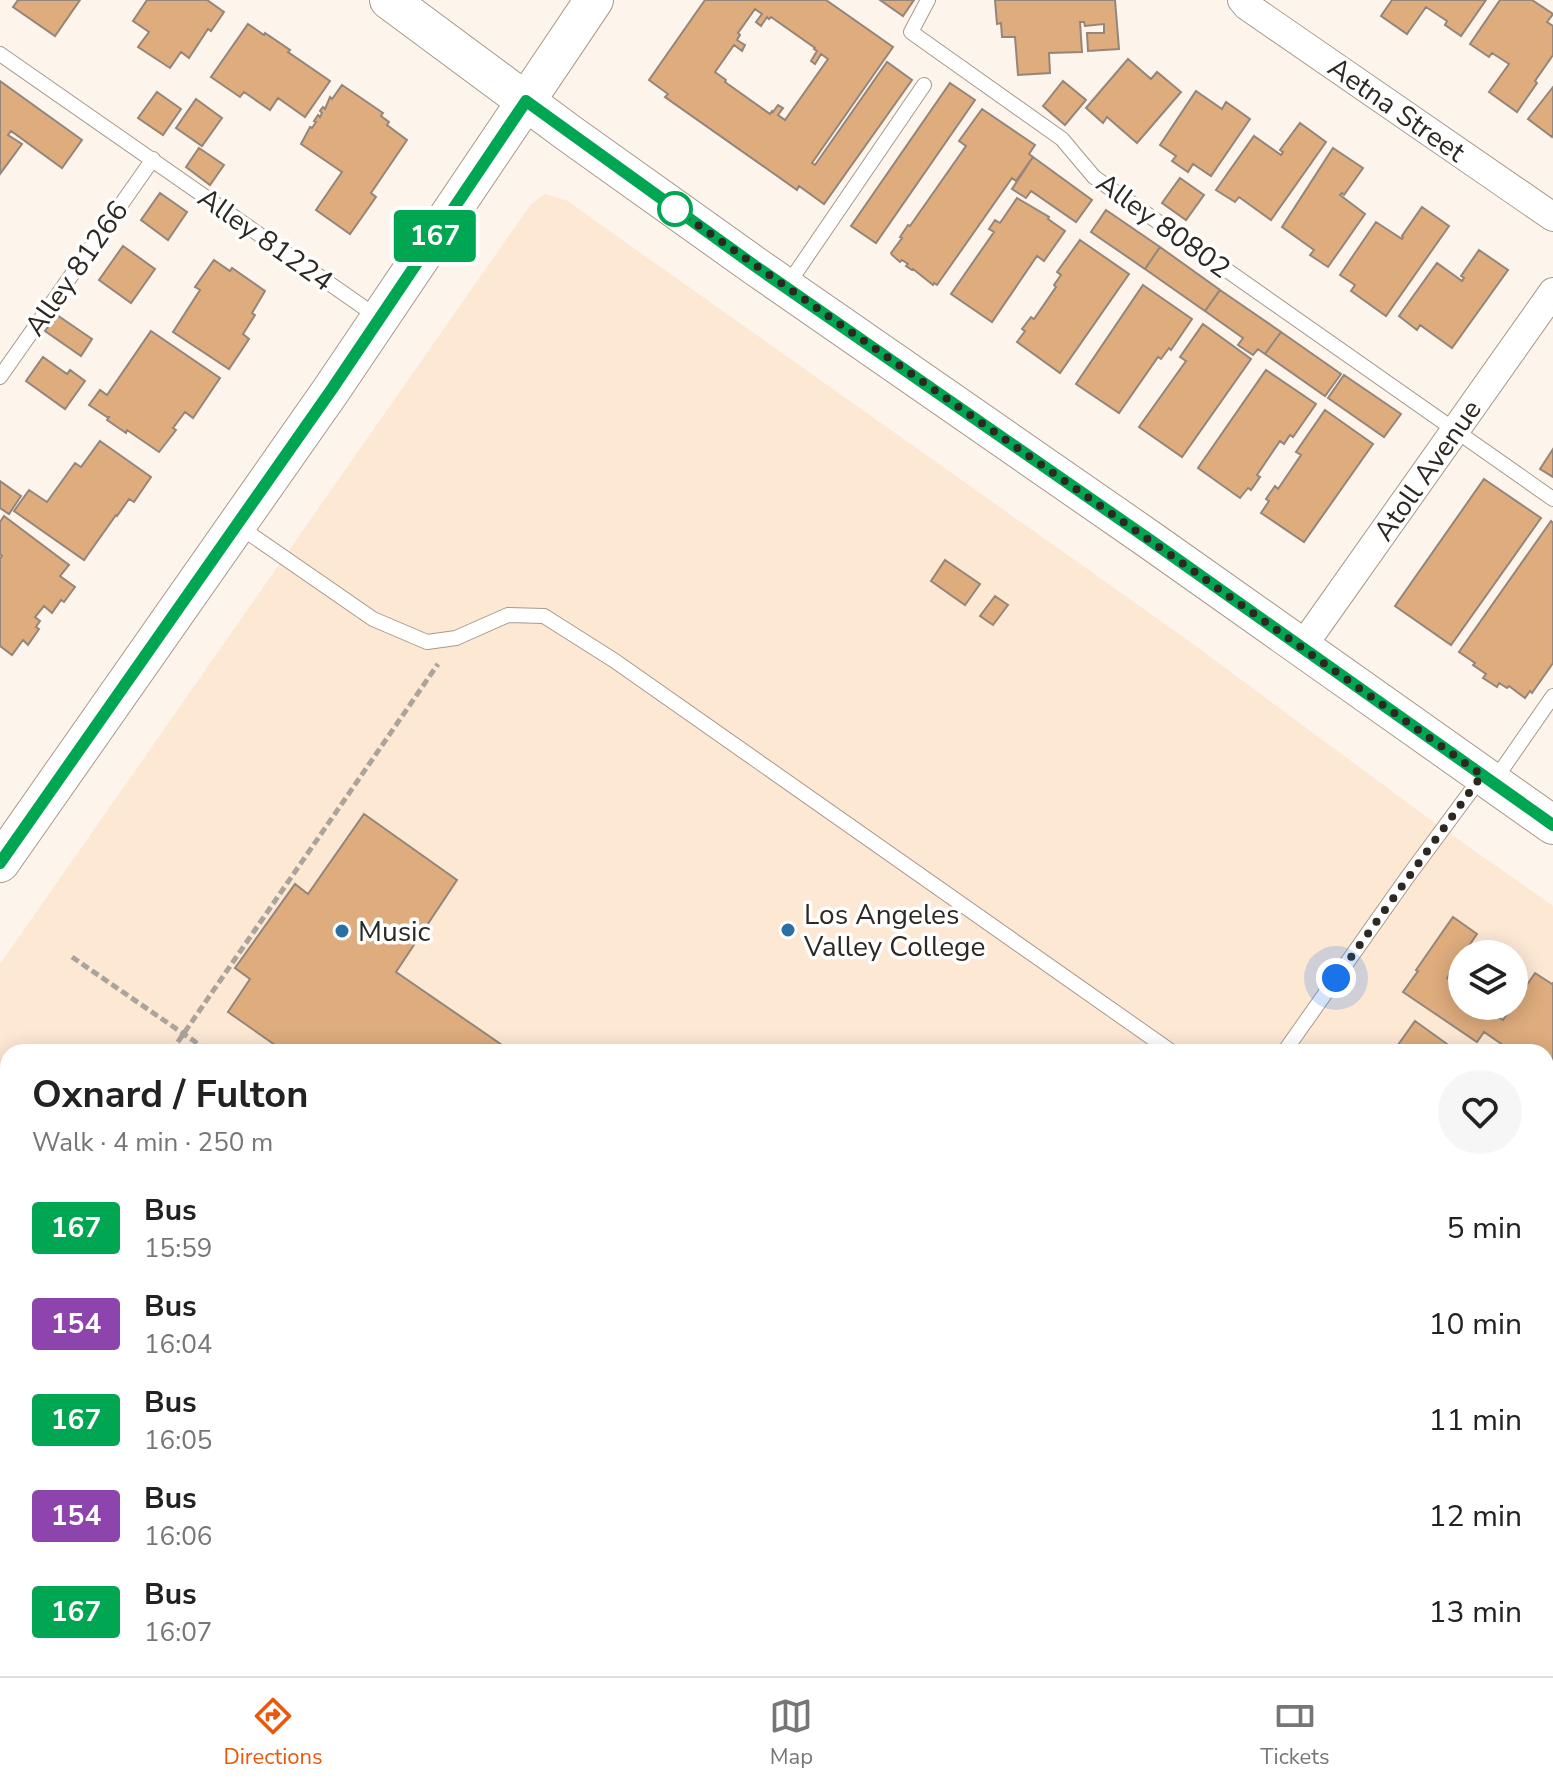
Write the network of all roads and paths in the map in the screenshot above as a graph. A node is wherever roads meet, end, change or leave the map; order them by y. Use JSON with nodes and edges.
{"nodes":[{"id":1,"x":389,"y":0,"type":"edge"},
{"id":2,"x":594,"y":0,"type":"edge"},
{"id":3,"x":928,"y":0,"type":"edge"},
{"id":4,"x":1242,"y":0,"type":"edge"},
{"id":5,"x":0,"y":54,"type":"edge"},
{"id":6,"x":924,"y":85,"type":"dead end"},
{"id":7,"x":526,"y":101,"type":"junction"},
{"id":8,"x":153,"y":159,"type":"junction"},
{"id":9,"x":1553,"y":217,"type":"edge"},
{"id":10,"x":786,"y":287,"type":"junction"},
{"id":11,"x":1553,"y":292,"type":"edge"},
{"id":12,"x":380,"y":318,"type":"junction"},
{"id":13,"x":0,"y":377,"type":"edge"},
{"id":14,"x":1455,"y":431,"type":"junction"},
{"id":15,"x":1553,"y":499,"type":"edge"},
{"id":16,"x":237,"y":524,"type":"junction"},
{"id":17,"x":456,"y":638,"type":"junction"},
{"id":18,"x":1302,"y":647,"type":"junction"},
{"id":19,"x":1553,"y":696,"type":"edge"},
{"id":20,"x":1487,"y":779,"type":"junction"},
{"id":21,"x":1553,"y":825,"type":"edge"},
{"id":22,"x":0,"y":863,"type":"edge"},
{"id":23,"x":72,"y":957,"type":"dead end"},
{"id":24,"x":184,"y":1033,"type":"junction"},
{"id":25,"x":176,"y":1044,"type":"edge"},
{"id":26,"x":199,"y":1044,"type":"edge"},
{"id":27,"x":1161,"y":1044,"type":"edge"},
{"id":28,"x":1290,"y":1044,"type":"edge"}],
"edges":[{"from":1,"to":7,"type":"main road"},
{"from":2,"to":7,"type":"main road"},
{"from":3,"to":14,"type":"lane","name":"Alley 80802"},
{"from":4,"to":9,"type":"street","name":"Aetna Street"},
{"from":5,"to":8,"type":"lane","name":"Alley 81224"},
{"from":6,"to":10,"type":"lane"},
{"from":7,"to":10,"type":"main road"},
{"from":7,"to":12,"type":"main road"},
{"from":8,"to":12,"type":"lane","name":"Alley 81224"},
{"from":8,"to":13,"type":"lane","name":"Alley 81266"},
{"from":10,"to":18,"type":"main road"},
{"from":11,"to":14,"type":"street","name":"Atoll Avenue"},
{"from":12,"to":16,"type":"main road"},
{"from":14,"to":15,"type":"lane"},
{"from":14,"to":18,"type":"street","name":"Atoll Avenue"},
{"from":16,"to":17,"type":"lane"},
{"from":16,"to":22,"type":"main road"},
{"from":17,"to":24,"type":"path"},
{"from":17,"to":27,"type":"lane"},
{"from":18,"to":20,"type":"main road"},
{"from":19,"to":20,"type":"lane"},
{"from":20,"to":21,"type":"main road"},
{"from":20,"to":28,"type":"lane"},
{"from":23,"to":24,"type":"path"},
{"from":24,"to":25,"type":"path"},
{"from":24,"to":26,"type":"path"}]}
